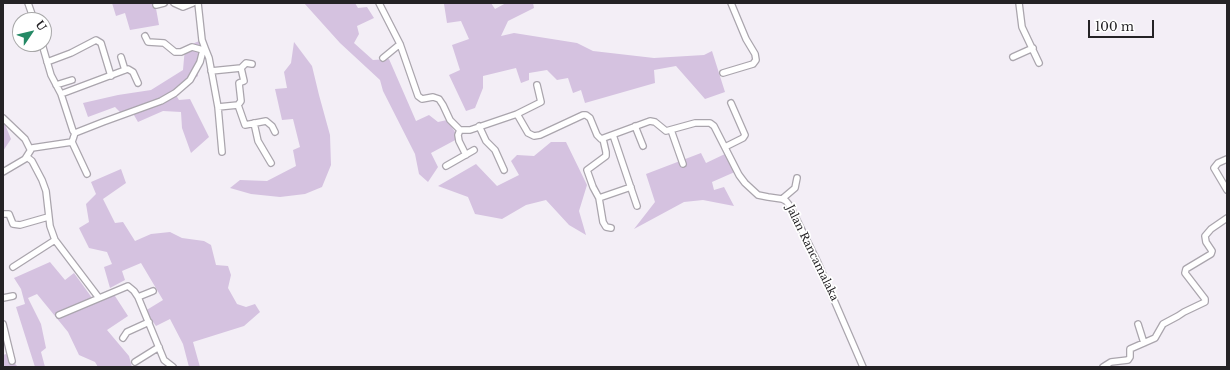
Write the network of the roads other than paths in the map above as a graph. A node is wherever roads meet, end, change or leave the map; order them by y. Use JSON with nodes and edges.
{"nodes":[{"id":1,"x":164,"y":3,"type":"edge"},
{"id":2,"x":174,"y":3,"type":"edge"},
{"id":3,"x":193,"y":3,"type":"edge"},
{"id":4,"x":198,"y":3,"type":"edge"},
{"id":5,"x":379,"y":3,"type":"edge"},
{"id":6,"x":731,"y":3,"type":"edge"},
{"id":7,"x":1019,"y":3,"type":"edge"},
{"id":8,"x":156,"y":5,"type":"dead end"},
{"id":9,"x":145,"y":36,"type":"dead end"},
{"id":10,"x":400,"y":44,"type":"junction"},
{"id":11,"x":1033,"y":48,"type":"junction"},
{"id":12,"x":204,"y":49,"type":"junction"},
{"id":13,"x":44,"y":52,"type":"edge"},
{"id":14,"x":121,"y":57,"type":"dead end"},
{"id":15,"x":1013,"y":57,"type":"dead end"},
{"id":16,"x":383,"y":58,"type":"dead end"},
{"id":17,"x":47,"y":62,"type":"junction"},
{"id":18,"x":252,"y":64,"type":"dead end"},
{"id":19,"x":1039,"y":64,"type":"dead end"},
{"id":20,"x":241,"y":68,"type":"junction"},
{"id":21,"x":125,"y":70,"type":"junction"},
{"id":22,"x":211,"y":72,"type":"junction"},
{"id":23,"x":723,"y":73,"type":"dead end"},
{"id":24,"x":111,"y":76,"type":"junction"},
{"id":25,"x":72,"y":80,"type":"dead end"},
{"id":26,"x":138,"y":83,"type":"dead end"},
{"id":27,"x":56,"y":85,"type":"junction"},
{"id":28,"x":537,"y":85,"type":"dead end"},
{"id":29,"x":61,"y":94,"type":"junction"},
{"id":30,"x":731,"y":102,"type":"dead end"},
{"id":31,"x":238,"y":105,"type":"junction"},
{"id":32,"x":218,"y":107,"type":"junction"},
{"id":33,"x":517,"y":114,"type":"junction"},
{"id":34,"x":3,"y":118,"type":"edge"},
{"id":35,"x":254,"y":123,"type":"junction"},
{"id":36,"x":479,"y":126,"type":"junction"},
{"id":37,"x":635,"y":126,"type":"junction"},
{"id":38,"x":460,"y":130,"type":"junction"},
{"id":39,"x":671,"y":130,"type":"junction"},
{"id":40,"x":275,"y":132,"type":"dead end"},
{"id":41,"x":75,"y":133,"type":"junction"},
{"id":42,"x":614,"y":135,"type":"junction"},
{"id":43,"x":603,"y":139,"type":"junction"},
{"id":44,"x":72,"y":142,"type":"junction"},
{"id":45,"x":643,"y":146,"type":"dead end"},
{"id":46,"x":725,"y":147,"type":"junction"},
{"id":47,"x":30,"y":149,"type":"junction"},
{"id":48,"x":474,"y":150,"type":"dead end"},
{"id":49,"x":222,"y":152,"type":"dead end"},
{"id":50,"x":466,"y":155,"type":"junction"},
{"id":51,"x":27,"y":157,"type":"junction"},
{"id":52,"x":1227,"y":159,"type":"edge"},
{"id":53,"x":271,"y":162,"type":"dead end"},
{"id":54,"x":683,"y":164,"type":"dead end"},
{"id":55,"x":446,"y":166,"type":"dead end"},
{"id":56,"x":504,"y":170,"type":"dead end"},
{"id":57,"x":3,"y":172,"type":"edge"},
{"id":58,"x":87,"y":174,"type":"dead end"},
{"id":59,"x":797,"y":178,"type":"dead end"},
{"id":60,"x":630,"y":187,"type":"junction"},
{"id":61,"x":1227,"y":190,"type":"edge"},
{"id":62,"x":599,"y":198,"type":"junction"},
{"id":63,"x":782,"y":199,"type":"junction"},
{"id":64,"x":637,"y":206,"type":"dead end"},
{"id":65,"x":3,"y":214,"type":"edge"},
{"id":66,"x":48,"y":217,"type":"junction"},
{"id":67,"x":1227,"y":218,"type":"edge"},
{"id":68,"x":611,"y":228,"type":"dead end"},
{"id":69,"x":55,"y":240,"type":"junction"},
{"id":70,"x":13,"y":267,"type":"dead end"},
{"id":71,"x":152,"y":291,"type":"dead end"},
{"id":72,"x":13,"y":296,"type":"dead end"},
{"id":73,"x":138,"y":297,"type":"junction"},
{"id":74,"x":3,"y":298,"type":"edge"},
{"id":75,"x":99,"y":298,"type":"junction"},
{"id":76,"x":59,"y":315,"type":"dead end"},
{"id":77,"x":149,"y":322,"type":"junction"},
{"id":78,"x":3,"y":324,"type":"edge"},
{"id":79,"x":1138,"y":324,"type":"dead end"},
{"id":80,"x":123,"y":338,"type":"dead end"},
{"id":81,"x":1144,"y":343,"type":"junction"},
{"id":82,"x":159,"y":347,"type":"junction"},
{"id":83,"x":12,"y":361,"type":"dead end"},
{"id":84,"x":135,"y":362,"type":"dead end"},
{"id":85,"x":173,"y":367,"type":"edge"},
{"id":86,"x":864,"y":367,"type":"edge"},
{"id":87,"x":1103,"y":367,"type":"edge"}],
"edges":[{"from":1,"to":8,"type":"street"},
{"from":2,"to":3,"type":"street"},
{"from":4,"to":12,"type":"street"},
{"from":5,"to":10,"type":"street"},
{"from":6,"to":23,"type":"street"},
{"from":7,"to":11,"type":"street"},
{"from":9,"to":12,"type":"street"},
{"from":10,"to":16,"type":"street"},
{"from":10,"to":38,"type":"street"},
{"from":11,"to":15,"type":"street"},
{"from":11,"to":19,"type":"street"},
{"from":12,"to":22,"type":"street"},
{"from":12,"to":41,"type":"street"},
{"from":13,"to":17,"type":"street"},
{"from":14,"to":21,"type":"street"},
{"from":17,"to":24,"type":"street"},
{"from":17,"to":27,"type":"street"},
{"from":18,"to":20,"type":"street"},
{"from":20,"to":22,"type":"street"},
{"from":20,"to":31,"type":"street"},
{"from":21,"to":24,"type":"street"},
{"from":21,"to":26,"type":"street"},
{"from":22,"to":32,"type":"street"},
{"from":24,"to":29,"type":"street"},
{"from":25,"to":27,"type":"street"},
{"from":27,"to":29,"type":"street"},
{"from":28,"to":33,"type":"street"},
{"from":29,"to":41,"type":"street"},
{"from":30,"to":46,"type":"street"},
{"from":31,"to":32,"type":"street"},
{"from":31,"to":35,"type":"street"},
{"from":32,"to":49,"type":"street"},
{"from":33,"to":36,"type":"street"},
{"from":33,"to":43,"type":"street"},
{"from":34,"to":47,"type":"street"},
{"from":35,"to":40,"type":"street"},
{"from":35,"to":53,"type":"street"},
{"from":36,"to":38,"type":"street"},
{"from":36,"to":56,"type":"street"},
{"from":37,"to":39,"type":"street"},
{"from":37,"to":42,"type":"street"},
{"from":37,"to":45,"type":"street"},
{"from":38,"to":50,"type":"street"},
{"from":39,"to":46,"type":"street","name":"Jalan Rancamalaka"},
{"from":39,"to":54,"type":"street"},
{"from":41,"to":44,"type":"street"},
{"from":42,"to":43,"type":"street"},
{"from":42,"to":60,"type":"street"},
{"from":43,"to":62,"type":"street"},
{"from":44,"to":47,"type":"street"},
{"from":44,"to":58,"type":"street"},
{"from":46,"to":63,"type":"street","name":"Jalan Rancamalaka"},
{"from":47,"to":51,"type":"street"},
{"from":48,"to":50,"type":"street"},
{"from":50,"to":55,"type":"street"},
{"from":51,"to":57,"type":"street"},
{"from":51,"to":66,"type":"street"},
{"from":52,"to":61,"type":"street"},
{"from":59,"to":63,"type":"street"},
{"from":60,"to":62,"type":"street"},
{"from":60,"to":64,"type":"street"},
{"from":62,"to":68,"type":"street"},
{"from":63,"to":86,"type":"street","name":"Jalan Rancamalaka"},
{"from":65,"to":66,"type":"street"},
{"from":66,"to":69,"type":"street"},
{"from":67,"to":81,"type":"street"},
{"from":69,"to":70,"type":"street"},
{"from":69,"to":75,"type":"street"},
{"from":71,"to":73,"type":"street"},
{"from":72,"to":74,"type":"street"},
{"from":73,"to":75,"type":"street"},
{"from":73,"to":77,"type":"street"},
{"from":75,"to":76,"type":"street"},
{"from":77,"to":80,"type":"street"},
{"from":77,"to":82,"type":"street"},
{"from":78,"to":83,"type":"street"},
{"from":79,"to":81,"type":"street"},
{"from":81,"to":87,"type":"street"},
{"from":82,"to":84,"type":"street"},
{"from":82,"to":85,"type":"street"}]}
